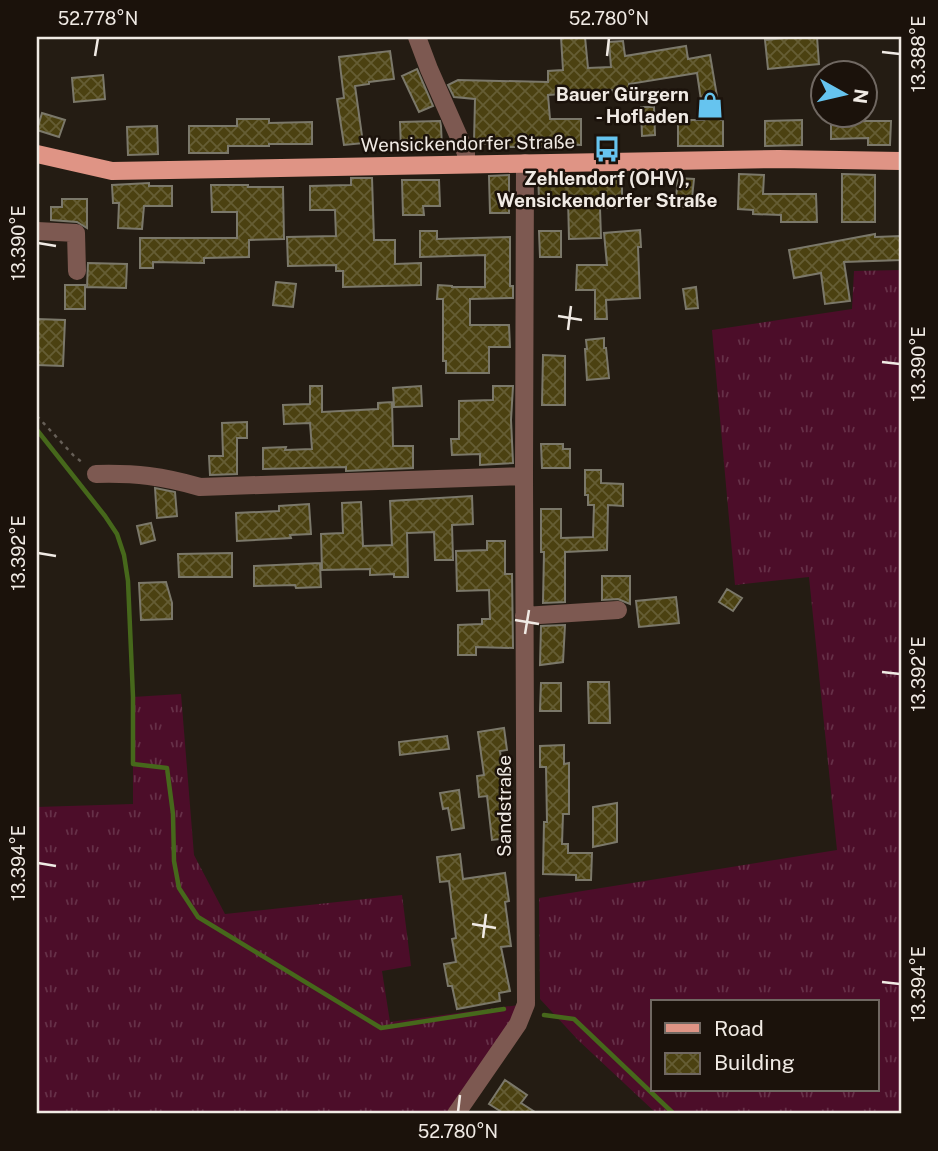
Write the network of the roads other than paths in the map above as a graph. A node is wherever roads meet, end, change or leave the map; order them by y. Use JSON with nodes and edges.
{"nodes":[{"id":1,"x":417,"y":37,"type":"edge"},
{"id":2,"x":37,"y":154,"type":"edge"},
{"id":3,"x":901,"y":161,"type":"edge"},
{"id":4,"x":525,"y":163,"type":"junction"},
{"id":5,"x":466,"y":164,"type":"junction"},
{"id":6,"x":37,"y":231,"type":"edge"},
{"id":7,"x":77,"y":271,"type":"dead end"},
{"id":8,"x":96,"y":474,"type":"road end"},
{"id":9,"x":524,"y":476,"type":"junction"},
{"id":10,"x":618,"y":610,"type":"dead end"},
{"id":11,"x":524,"y":616,"type":"junction"},
{"id":12,"x":456,"y":1114,"type":"edge"}],
"edges":[{"from":1,"to":5,"type":"street"},
{"from":2,"to":5,"type":"main road","name":"Wensickendorfer Straße"},
{"from":3,"to":4,"type":"main road","name":"Wensickendorfer Straße"},
{"from":4,"to":5,"type":"main road","name":"Wensickendorfer Straße"},
{"from":4,"to":9,"type":"street","name":"Sandstraße"},
{"from":6,"to":7,"type":"street"},
{"from":8,"to":9,"type":"street"},
{"from":9,"to":11,"type":"street","name":"Sandstraße"},
{"from":10,"to":11,"type":"street"},
{"from":11,"to":12,"type":"street","name":"Sandstraße"}]}
